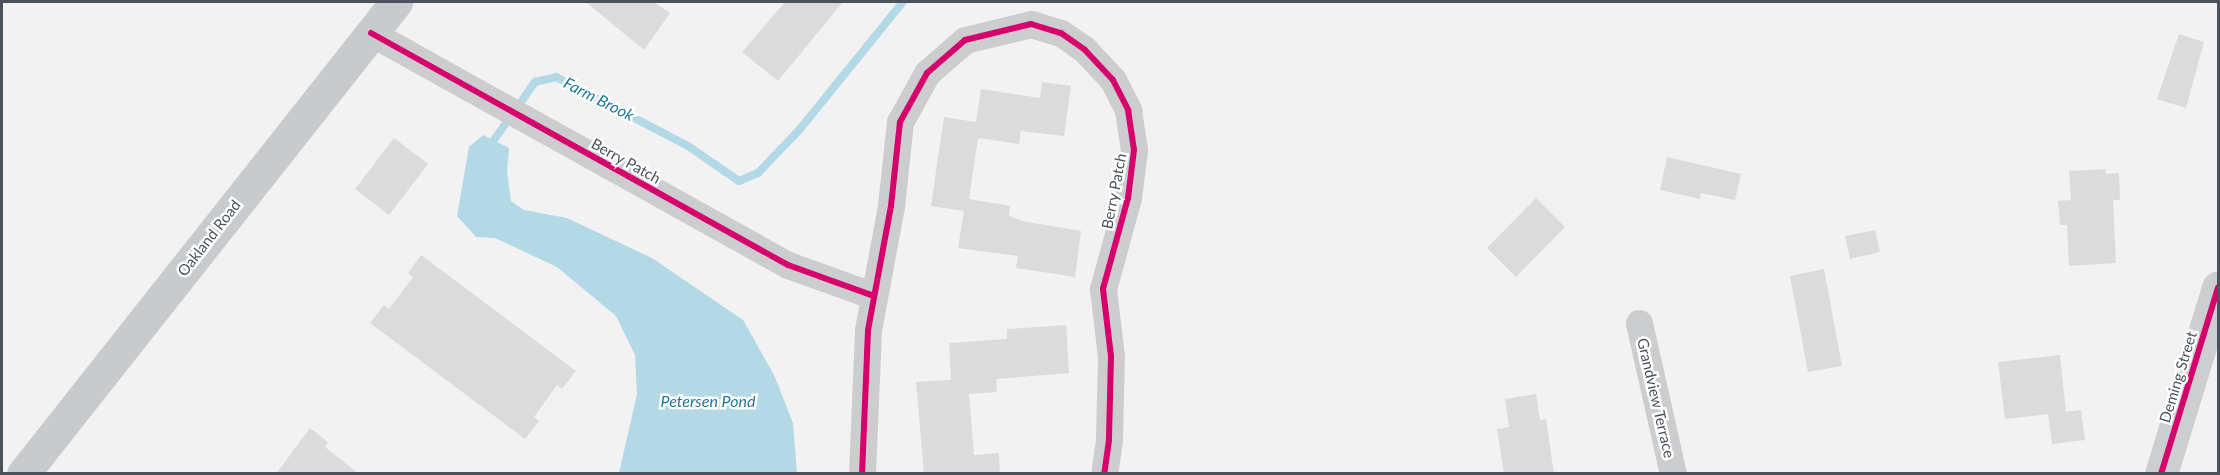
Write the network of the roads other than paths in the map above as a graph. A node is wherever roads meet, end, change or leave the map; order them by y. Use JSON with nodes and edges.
{"nodes":[{"id":1,"x":396,"y":2,"type":"edge"},
{"id":2,"x":1032,"y":13,"type":"edge"},
{"id":3,"x":371,"y":33,"type":"junction"},
{"id":4,"x":2218,"y":288,"type":"edge"},
{"id":5,"x":874,"y":296,"type":"junction"},
{"id":6,"x":1639,"y":323,"type":"dead end"},
{"id":7,"x":23,"y":474,"type":"edge"},
{"id":8,"x":862,"y":474,"type":"edge"},
{"id":9,"x":1104,"y":474,"type":"edge"},
{"id":10,"x":1673,"y":474,"type":"edge"},
{"id":11,"x":2161,"y":474,"type":"edge"}],
"edges":[{"from":1,"to":3,"type":"main road","name":"Oakland Road"},
{"from":2,"to":5,"type":"street","name":"Berry Patch"},
{"from":2,"to":9,"type":"street","name":"Berry Patch"},
{"from":3,"to":5,"type":"street","name":"Berry Patch"},
{"from":3,"to":7,"type":"main road","name":"Oakland Road"},
{"from":4,"to":11,"type":"street","name":"Deming Street"},
{"from":5,"to":8,"type":"street","name":"Berry Patch"},
{"from":6,"to":10,"type":"street","name":"Grandview Terrace"}]}
